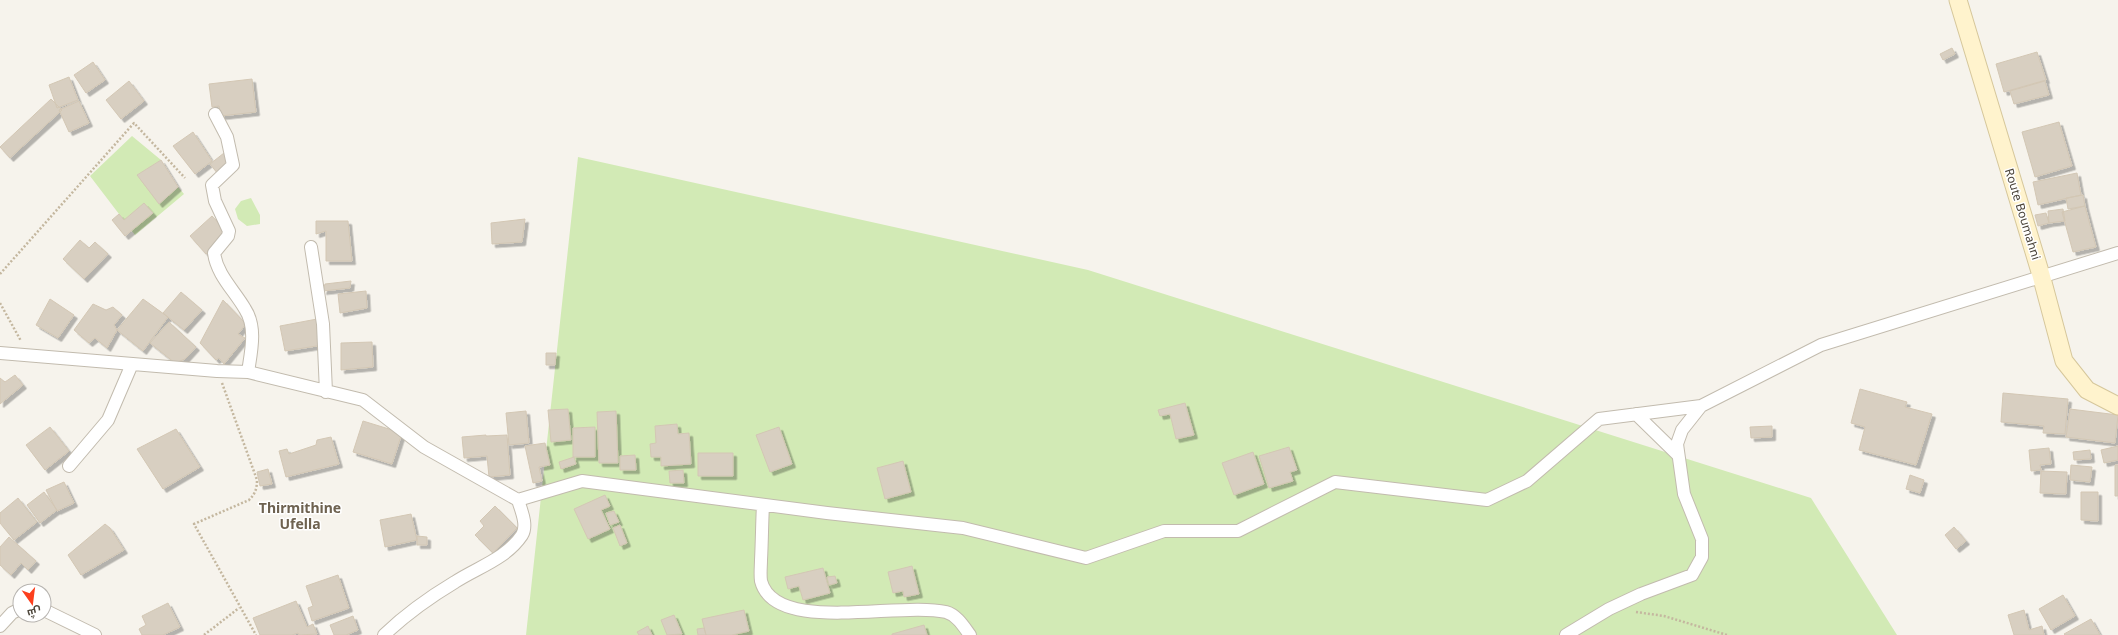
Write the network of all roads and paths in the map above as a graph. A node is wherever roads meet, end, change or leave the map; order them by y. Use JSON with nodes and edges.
{"nodes":[{"id":1,"x":1958,"y":0,"type":"edge"},
{"id":2,"x":215,"y":114,"type":"dead end"},
{"id":3,"x":185,"y":178,"type":"dead end"},
{"id":4,"x":311,"y":247,"type":"dead end"},
{"id":5,"x":2118,"y":253,"type":"edge"},
{"id":6,"x":0,"y":274,"type":"edge"},
{"id":7,"x":2041,"y":275,"type":"junction"},
{"id":8,"x":0,"y":303,"type":"edge"},
{"id":9,"x":0,"y":353,"type":"edge"},
{"id":10,"x":29,"y":356,"type":"junction"},
{"id":11,"x":132,"y":364,"type":"junction"},
{"id":12,"x":217,"y":371,"type":"junction"},
{"id":13,"x":248,"y":372,"type":"junction"},
{"id":14,"x":326,"y":392,"type":"junction"},
{"id":15,"x":1701,"y":406,"type":"junction"},
{"id":16,"x":2118,"y":406,"type":"edge"},
{"id":17,"x":1636,"y":414,"type":"junction"},
{"id":18,"x":1678,"y":455,"type":"junction"},
{"id":19,"x":69,"y":466,"type":"dead end"},
{"id":20,"x":518,"y":500,"type":"junction"},
{"id":21,"x":763,"y":505,"type":"junction"},
{"id":22,"x":239,"y":608,"type":"junction"},
{"id":23,"x":1609,"y":609,"type":"junction"},
{"id":24,"x":12,"y":613,"type":"edge"},
{"id":25,"x":52,"y":614,"type":"edge"},
{"id":26,"x":0,"y":626,"type":"edge"},
{"id":27,"x":95,"y":635,"type":"edge"},
{"id":28,"x":204,"y":635,"type":"edge"},
{"id":29,"x":256,"y":635,"type":"edge"},
{"id":30,"x":384,"y":635,"type":"edge"},
{"id":31,"x":970,"y":635,"type":"edge"},
{"id":32,"x":1566,"y":635,"type":"edge"},
{"id":33,"x":1727,"y":635,"type":"edge"}],
"edges":[{"from":1,"to":7,"type":"main road","name":"Route Boumahni"},
{"from":2,"to":13,"type":"street"},
{"from":3,"to":6,"type":"path"},
{"from":4,"to":14,"type":"street"},
{"from":5,"to":7,"type":"street"},
{"from":7,"to":15,"type":"street"},
{"from":7,"to":16,"type":"main road","name":"Route Boumahni"},
{"from":8,"to":10,"type":"path"},
{"from":9,"to":10,"type":"street"},
{"from":10,"to":11,"type":"street"},
{"from":11,"to":12,"type":"street"},
{"from":11,"to":19,"type":"street"},
{"from":12,"to":13,"type":"street"},
{"from":12,"to":22,"type":"path"},
{"from":13,"to":14,"type":"street"},
{"from":14,"to":20,"type":"street"},
{"from":15,"to":17,"type":"street"},
{"from":15,"to":18,"type":"street"},
{"from":17,"to":18,"type":"street"},
{"from":17,"to":21,"type":"street"},
{"from":18,"to":23,"type":"street"},
{"from":20,"to":21,"type":"street"},
{"from":20,"to":30,"type":"street"},
{"from":21,"to":31,"type":"street"},
{"from":22,"to":28,"type":"path"},
{"from":22,"to":29,"type":"path"},
{"from":23,"to":32,"type":"street"},
{"from":23,"to":33,"type":"path"},
{"from":24,"to":26,"type":"street"},
{"from":25,"to":27,"type":"street"}]}
